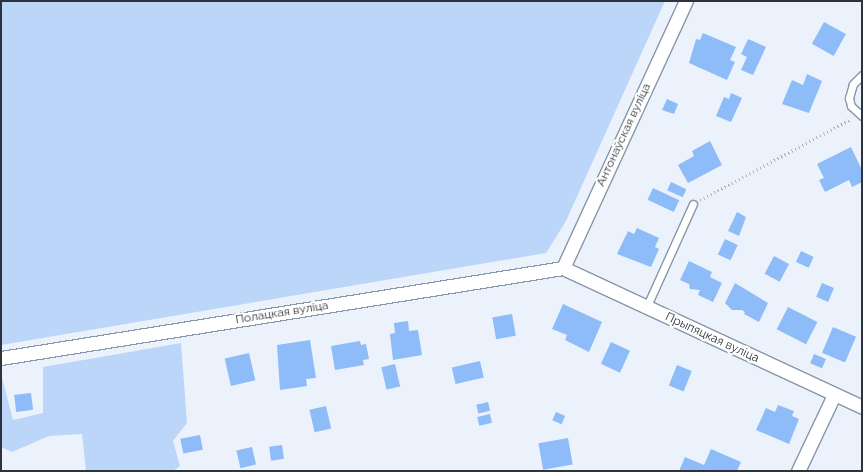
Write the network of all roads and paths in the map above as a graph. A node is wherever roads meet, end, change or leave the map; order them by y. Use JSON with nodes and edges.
{"nodes":[{"id":1,"x":686,"y":1,"type":"edge"},
{"id":2,"x":862,"y":75,"type":"edge"},
{"id":3,"x":860,"y":116,"type":"edge"},
{"id":4,"x":693,"y":204,"type":"joint"},
{"id":5,"x":563,"y":268,"type":"junction"},
{"id":6,"x":646,"y":308,"type":"junction"},
{"id":7,"x":1,"y":358,"type":"edge"},
{"id":8,"x":834,"y":395,"type":"junction"},
{"id":9,"x":862,"y":408,"type":"edge"},
{"id":10,"x":798,"y":471,"type":"edge"}],
"edges":[{"from":1,"to":5,"type":"street","name":"Антонаўская вуліца"},
{"from":2,"to":3,"type":"lane"},
{"from":3,"to":4,"type":"path"},
{"from":4,"to":6,"type":"lane"},
{"from":5,"to":6,"type":"street","name":"Прыпяцкая вуліца"},
{"from":5,"to":7,"type":"street","name":"Полацкая вуліца"},
{"from":6,"to":8,"type":"street","name":"Прыпяцкая вуліца"},
{"from":8,"to":9,"type":"street","name":"Прыпяцкая вуліца"},
{"from":8,"to":10,"type":"street"}]}
